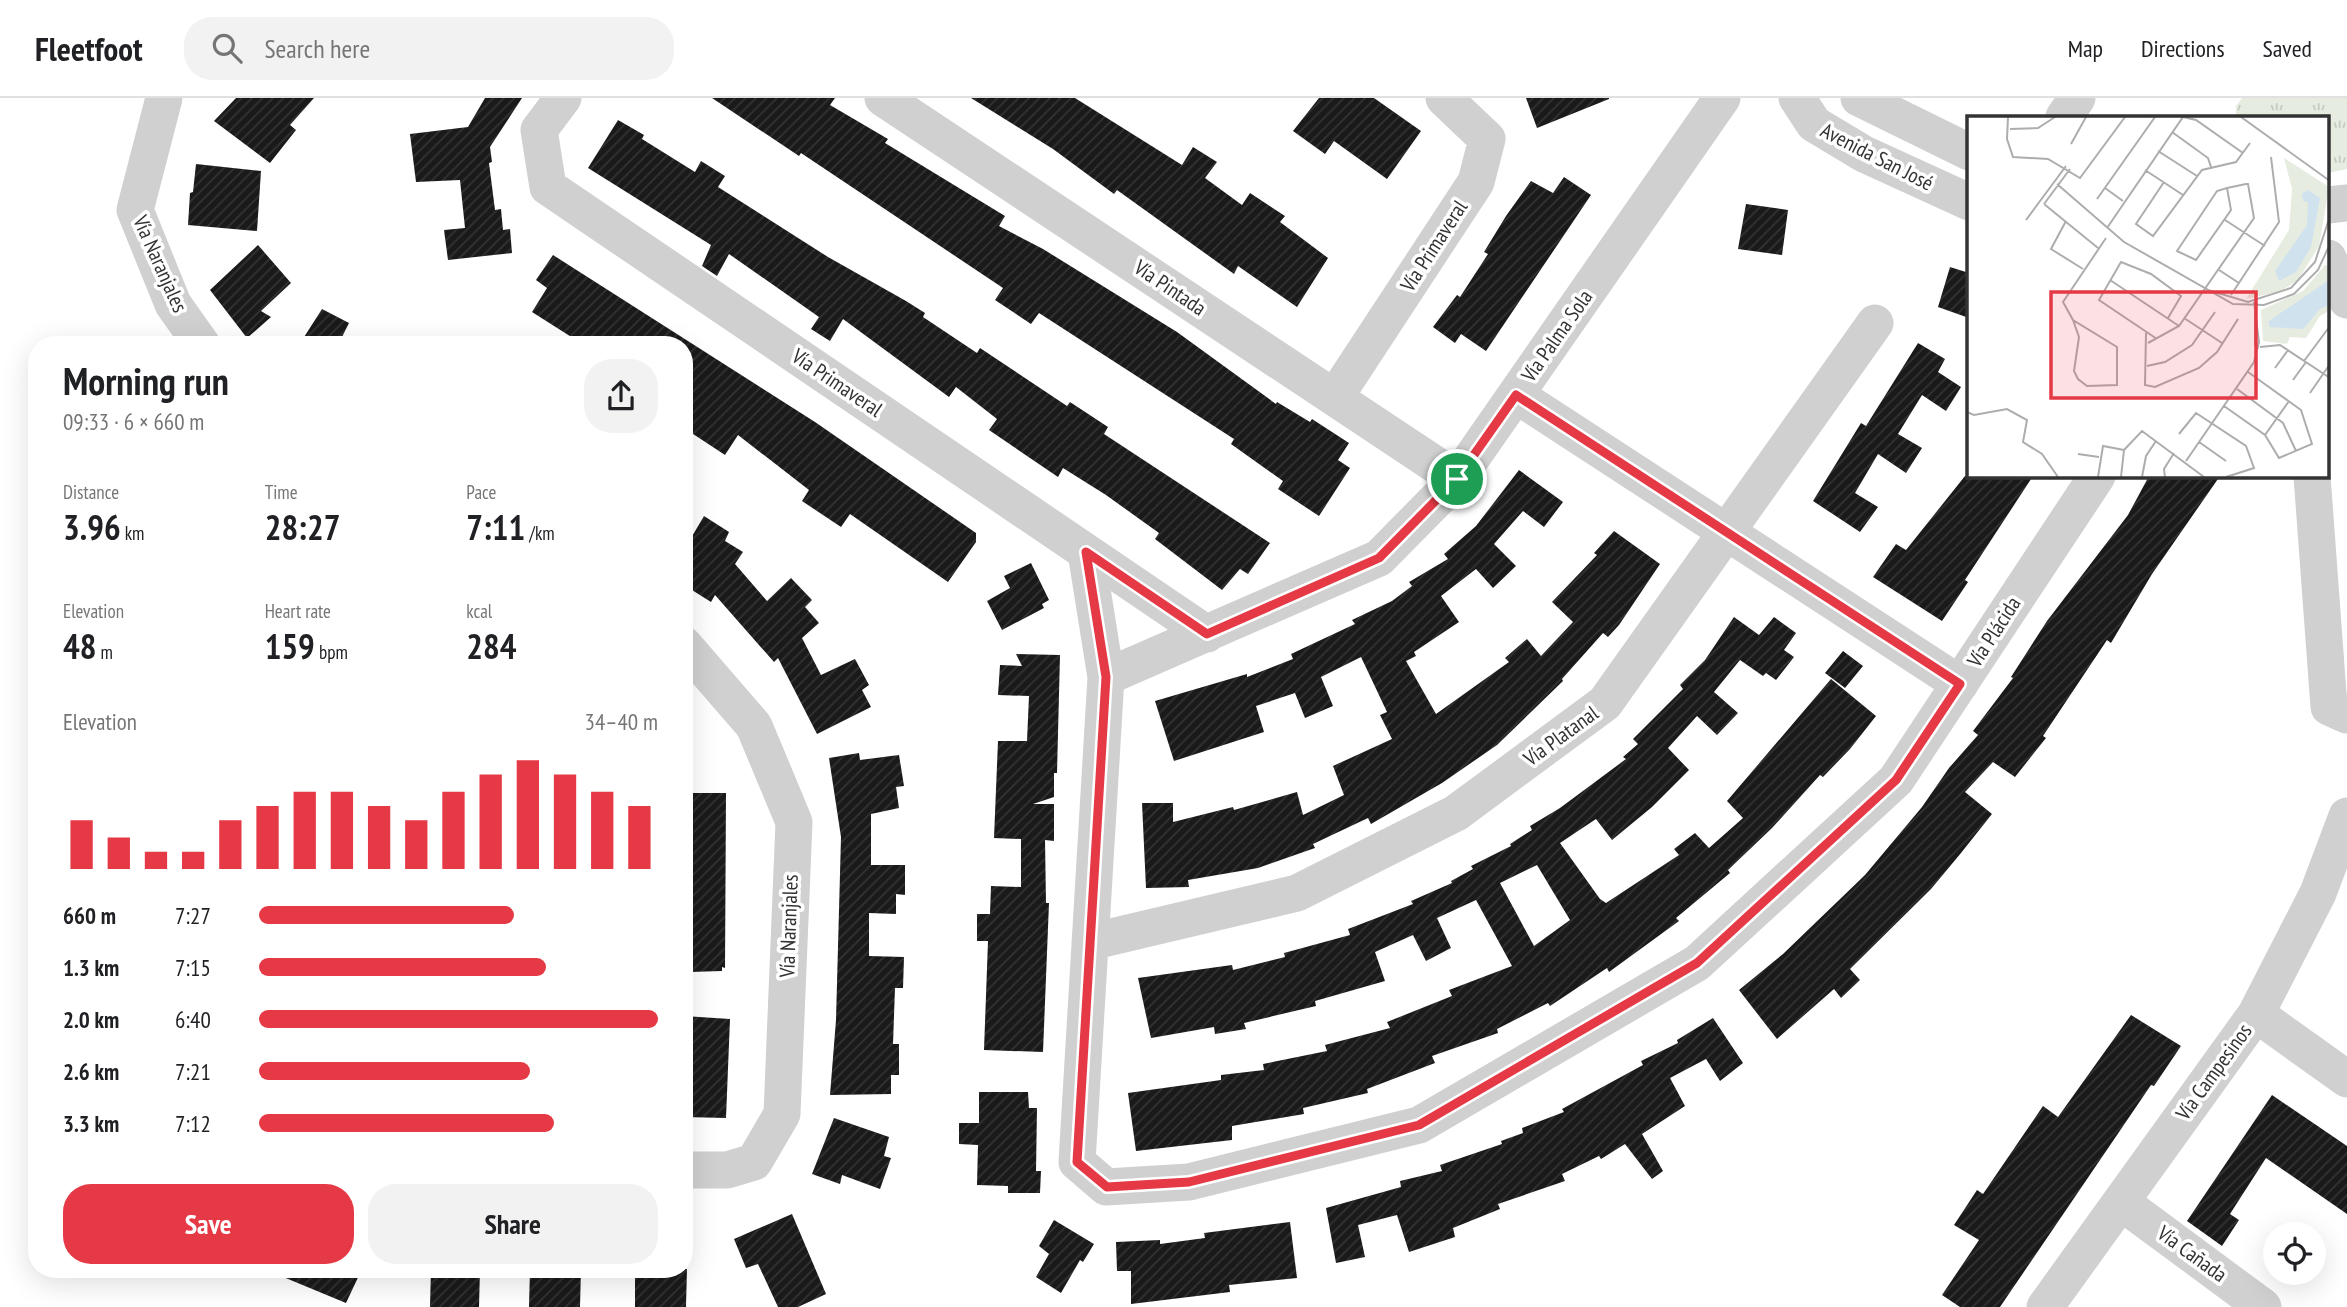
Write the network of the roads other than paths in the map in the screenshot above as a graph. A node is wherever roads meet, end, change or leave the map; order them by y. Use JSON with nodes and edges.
{"nodes":[{"id":1,"x":164,"y":98,"type":"edge"},
{"id":2,"x":563,"y":98,"type":"edge"},
{"id":3,"x":883,"y":98,"type":"edge"},
{"id":4,"x":1444,"y":98,"type":"edge"},
{"id":5,"x":1722,"y":98,"type":"edge"},
{"id":6,"x":1797,"y":98,"type":"edge"},
{"id":7,"x":1859,"y":98,"type":"edge"},
{"id":8,"x":2077,"y":98,"type":"edge"},
{"id":9,"x":2065,"y":116,"type":"edge"},
{"id":10,"x":1967,"y":151,"type":"edge"},
{"id":11,"x":1967,"y":201,"type":"edge"},
{"id":12,"x":2330,"y":264,"type":"edge"},
{"id":13,"x":2347,"y":300,"type":"edge"},
{"id":14,"x":1875,"y":323,"type":"dead end"},
{"id":15,"x":196,"y":336,"type":"edge"},
{"id":16,"x":1516,"y":395,"type":"junction"},
{"id":17,"x":1335,"y":397,"type":"junction"},
{"id":18,"x":2096,"y":478,"type":"edge"},
{"id":19,"x":2312,"y":478,"type":"edge"},
{"id":20,"x":1457,"y":479,"type":"junction"},
{"id":21,"x":1728,"y":533,"type":"junction"},
{"id":22,"x":1086,"y":552,"type":"junction"},
{"id":23,"x":1207,"y":634,"type":"junction"},
{"id":24,"x":693,"y":655,"type":"edge"},
{"id":25,"x":1106,"y":677,"type":"junction"},
{"id":26,"x":1960,"y":684,"type":"junction"},
{"id":27,"x":2347,"y":715,"type":"edge"},
{"id":28,"x":2347,"y":816,"type":"edge"},
{"id":29,"x":1090,"y":942,"type":"junction"},
{"id":30,"x":2256,"y":1014,"type":"junction"},
{"id":31,"x":2347,"y":1079,"type":"edge"},
{"id":32,"x":693,"y":1170,"type":"edge"},
{"id":33,"x":2121,"y":1202,"type":"junction"},
{"id":34,"x":2045,"y":1307,"type":"edge"},
{"id":35,"x":2263,"y":1307,"type":"edge"}],
"edges":[{"from":1,"to":15,"type":"street","name":"Vía Naranjales"},
{"from":2,"to":22,"type":"street","name":"Vía Primaveral"},
{"from":3,"to":17,"type":"street","name":"Vía Pintada"},
{"from":4,"to":17,"type":"street","name":"Vía Primaveral"},
{"from":5,"to":16,"type":"street","name":"Vía Palma Sola"},
{"from":6,"to":11,"type":"street","name":"Avenida San José"},
{"from":7,"to":10,"type":"street","name":"Avenida San José"},
{"from":8,"to":9,"type":"street"},
{"from":12,"to":13,"type":"street"},
{"from":14,"to":21,"type":"street","name":"Vía Platanal"},
{"from":16,"to":20,"type":"street","name":"Vía Palma Sola"},
{"from":16,"to":21,"type":"street"},
{"from":17,"to":20,"type":"street","name":"Vía Pintada"},
{"from":18,"to":26,"type":"street","name":"Vía Plácida"},
{"from":19,"to":27,"type":"street"},
{"from":20,"to":23,"type":"street","name":"Vía Palma Sola"},
{"from":21,"to":26,"type":"street"},
{"from":21,"to":29,"type":"street","name":"Vía Platanal"},
{"from":22,"to":23,"type":"street","name":"Vía Primaveral"},
{"from":22,"to":25,"type":"street","name":"Vía Plácida"},
{"from":23,"to":25,"type":"street","name":"Vía Palma Sola"},
{"from":24,"to":32,"type":"street","name":"Vía Naranjales"},
{"from":25,"to":29,"type":"street","name":"Vía Plácida"},
{"from":26,"to":29,"type":"street","name":"Vía Plácida"},
{"from":28,"to":30,"type":"street","name":"Vía Campesinos"},
{"from":30,"to":31,"type":"street"},
{"from":30,"to":33,"type":"street","name":"Vía Campesinos"},
{"from":33,"to":34,"type":"street","name":"Vía Campesinos"},
{"from":33,"to":35,"type":"street","name":"Vía Cañada"}]}
